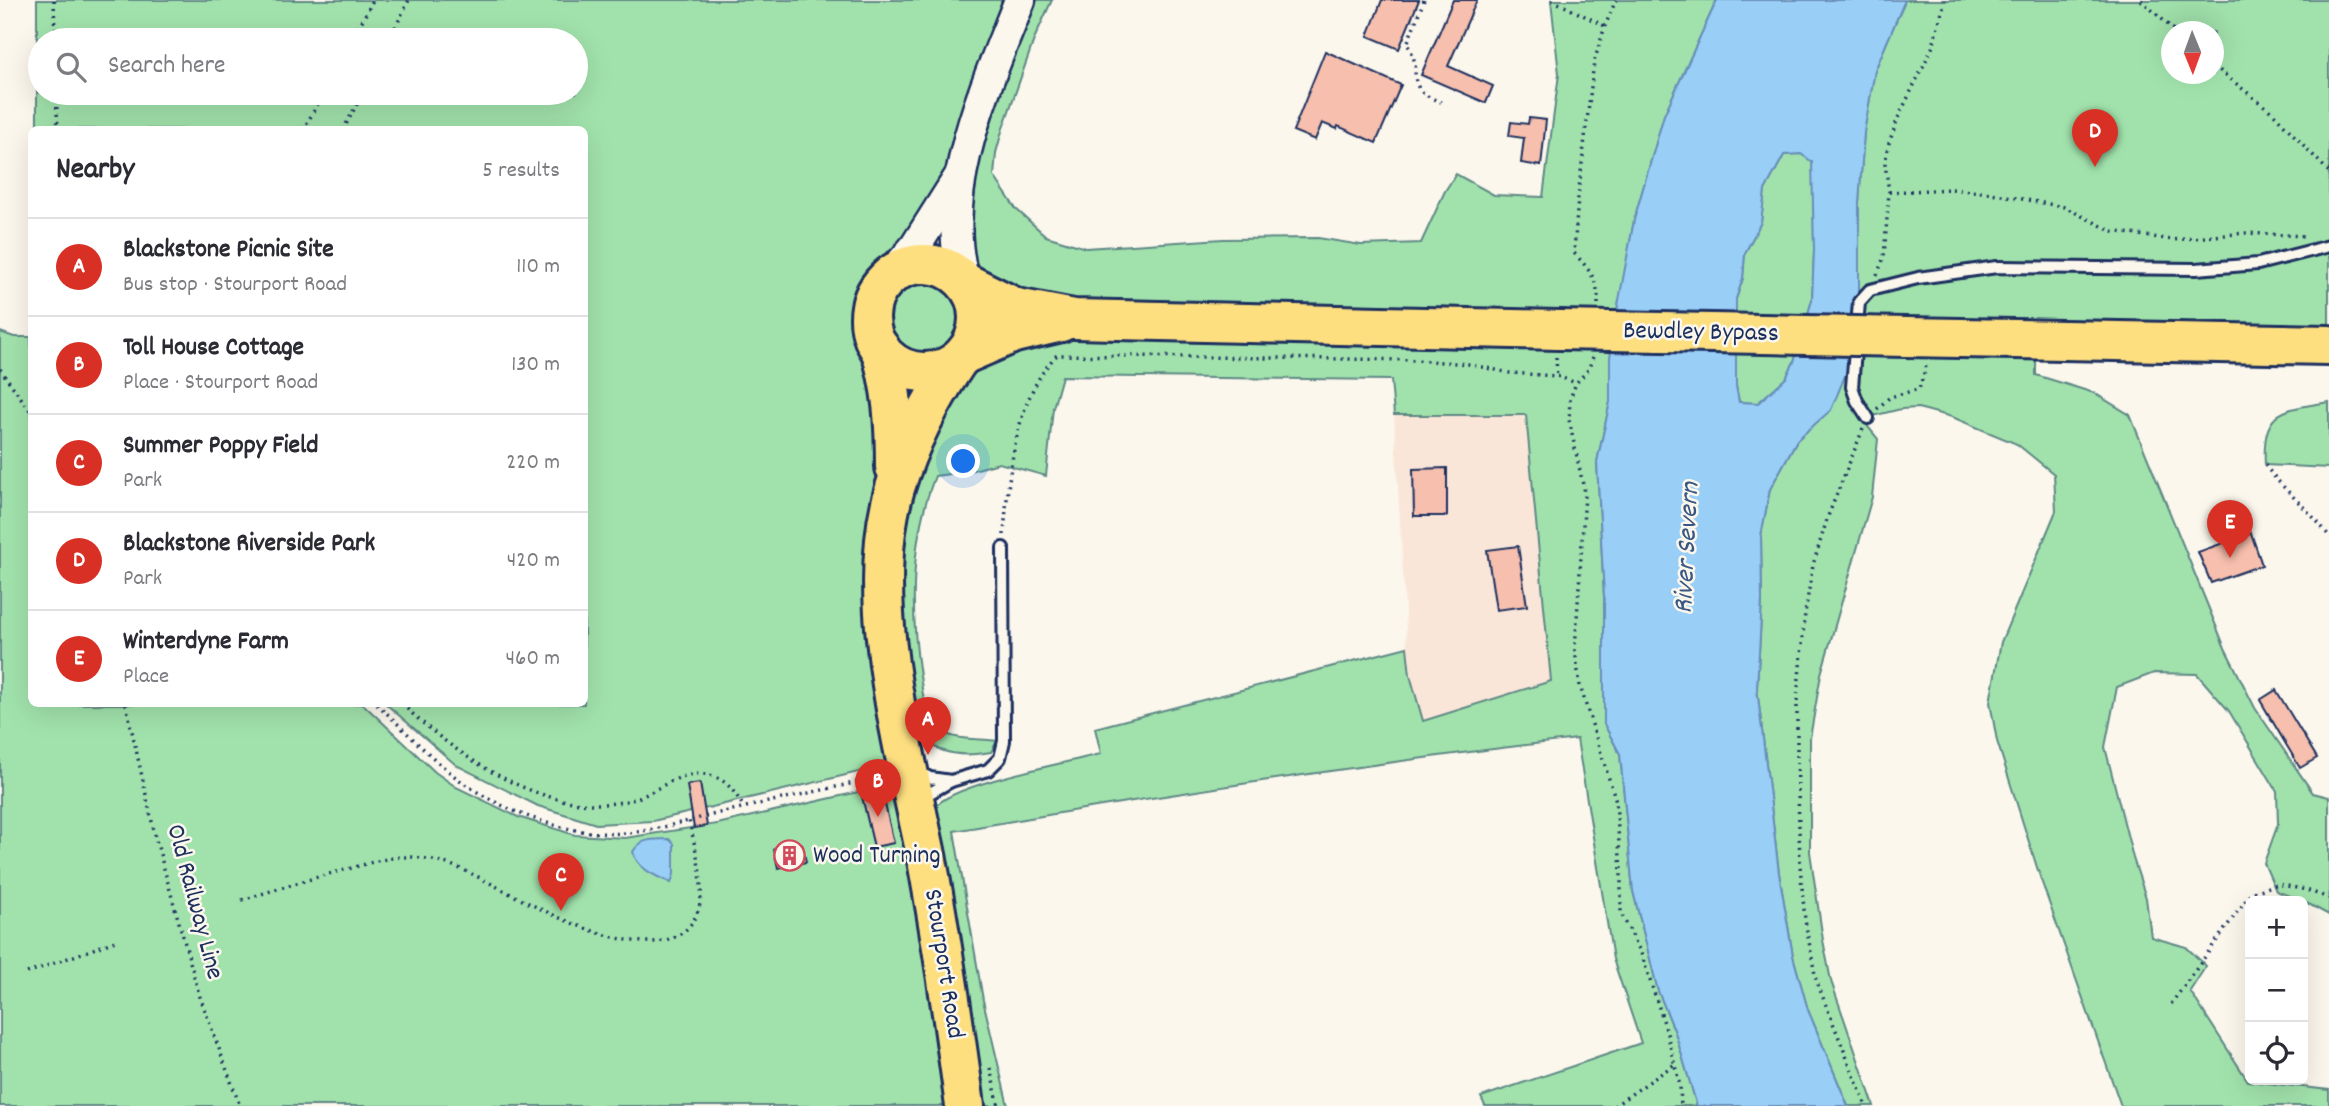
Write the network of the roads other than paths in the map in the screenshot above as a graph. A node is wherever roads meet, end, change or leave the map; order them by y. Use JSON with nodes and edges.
{"nodes":[{"id":1,"x":1020,"y":0,"type":"edge"},
{"id":2,"x":961,"y":174,"type":"junction"},
{"id":3,"x":2329,"y":246,"type":"edge"},
{"id":4,"x":892,"y":274,"type":"junction"},
{"id":5,"x":965,"y":282,"type":"junction"},
{"id":6,"x":1074,"y":319,"type":"junction"},
{"id":7,"x":2329,"y":345,"type":"edge"},
{"id":8,"x":880,"y":348,"type":"junction"},
{"id":9,"x":961,"y":357,"type":"junction"},
{"id":10,"x":1868,"y":418,"type":"road end"},
{"id":11,"x":894,"y":490,"type":"junction"},
{"id":12,"x":1003,"y":548,"type":"road end"},
{"id":13,"x":897,"y":771,"type":"junction"},
{"id":14,"x":951,"y":781,"type":"junction"},
{"id":15,"x":917,"y":811,"type":"junction"},
{"id":16,"x":965,"y":1106,"type":"edge"}],
"edges":[{"from":1,"to":2,"type":"main road"},
{"from":2,"to":4,"type":"main road"},
{"from":2,"to":5,"type":"main road"},
{"from":3,"to":10,"type":"lane"},
{"from":4,"to":5,"type":"highway"},
{"from":4,"to":8,"type":"highway"},
{"from":5,"to":6,"type":"highway","name":"Bewdley Bypass"},
{"from":5,"to":9,"type":"highway"},
{"from":6,"to":7,"type":"highway","name":"Bewdley Bypass","bridge":true},
{"from":6,"to":9,"type":"highway","name":"Bewdley Bypass"},
{"from":8,"to":9,"type":"highway"},
{"from":8,"to":11,"type":"highway","name":"Stourport Road"},
{"from":9,"to":11,"type":"highway","name":"Stourport Road"},
{"from":11,"to":13,"type":"highway","name":"Stourport Road"},
{"from":12,"to":14,"type":"lane"},
{"from":13,"to":14,"type":"lane"},
{"from":13,"to":15,"type":"highway","name":"Stourport Road"},
{"from":14,"to":15,"type":"lane"},
{"from":15,"to":16,"type":"highway","name":"Stourport Road"}]}
